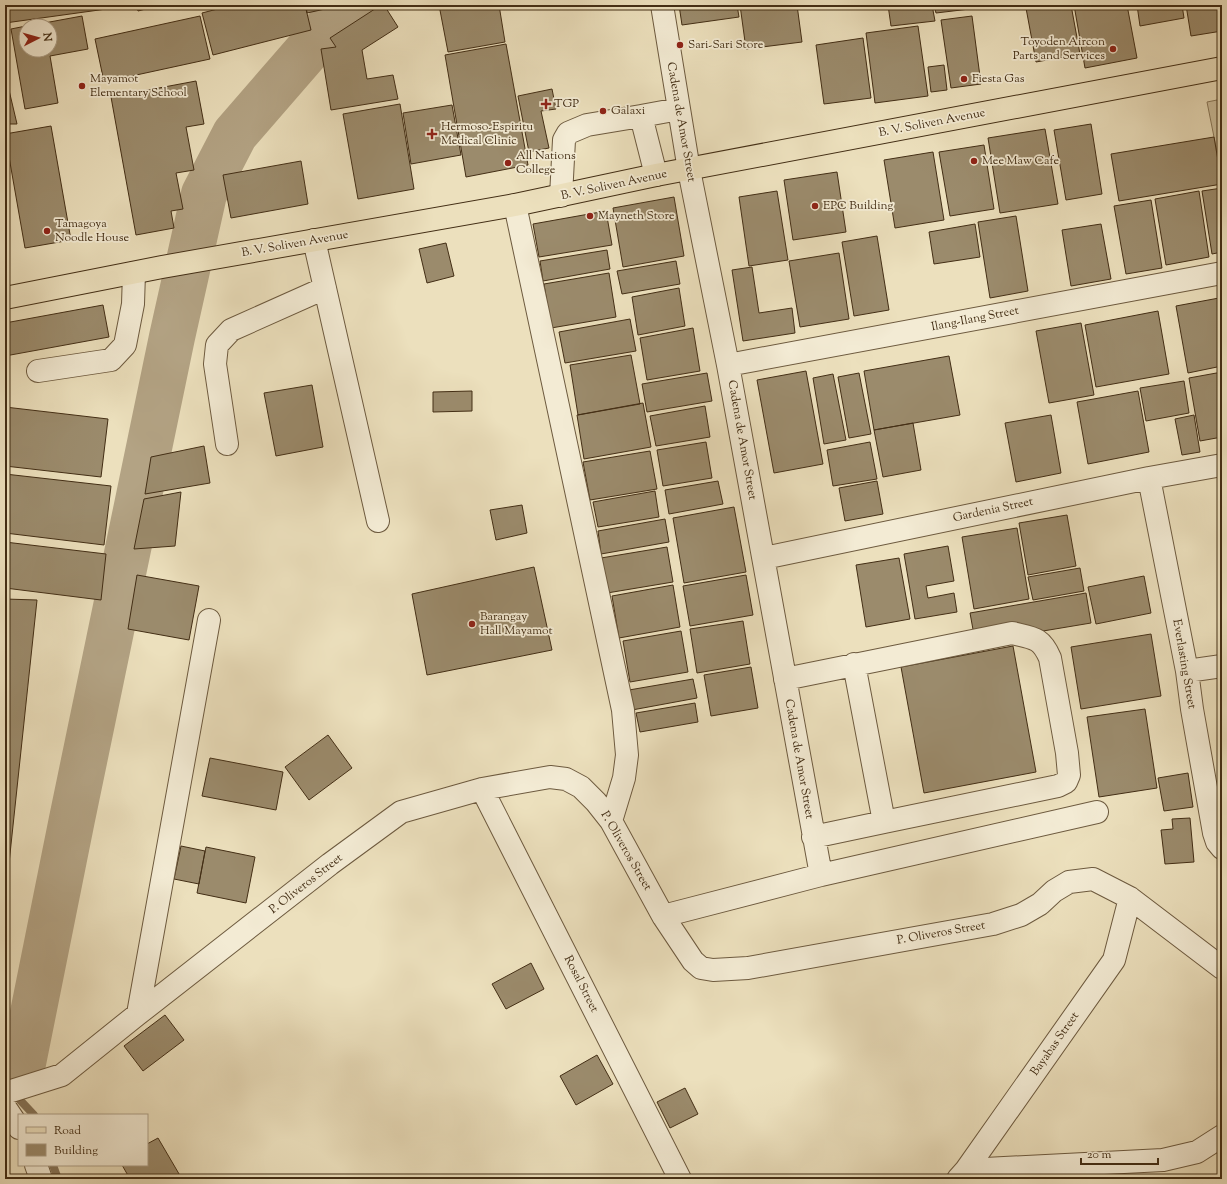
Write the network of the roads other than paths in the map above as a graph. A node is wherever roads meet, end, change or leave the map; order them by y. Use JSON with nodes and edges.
{"nodes":[{"id":1,"x":662,"y":5,"type":"edge"},
{"id":2,"x":1222,"y":68,"type":"edge"},
{"id":3,"x":679,"y":109,"type":"junction"},
{"id":4,"x":641,"y":116,"type":"junction"},
{"id":5,"x":689,"y":170,"type":"junction"},
{"id":6,"x":656,"y":175,"type":"junction"},
{"id":7,"x":561,"y":196,"type":"junction"},
{"id":8,"x":516,"y":205,"type":"junction"},
{"id":9,"x":314,"y":240,"type":"junction"},
{"id":10,"x":134,"y":273,"type":"junction"},
{"id":11,"x":1222,"y":273,"type":"edge"},
{"id":12,"x":325,"y":288,"type":"junction"},
{"id":13,"x":5,"y":298,"type":"edge"},
{"id":14,"x":728,"y":365,"type":"junction"},
{"id":15,"x":38,"y":371,"type":"dead end"},
{"id":16,"x":227,"y":444,"type":"dead end"},
{"id":17,"x":1222,"y":465,"type":"edge"},
{"id":18,"x":1149,"y":478,"type":"junction"},
{"id":19,"x":378,"y":521,"type":"dead end"},
{"id":20,"x":764,"y":558,"type":"junction"},
{"id":21,"x":209,"y":620,"type":"dead end"},
{"id":22,"x":854,"y":664,"type":"junction"},
{"id":23,"x":1222,"y":666,"type":"edge"},
{"id":24,"x":1187,"y":671,"type":"junction"},
{"id":25,"x":785,"y":679,"type":"junction"},
{"id":26,"x":482,"y":789,"type":"junction"},
{"id":27,"x":1097,"y":812,"type":"dead end"},
{"id":28,"x":611,"y":821,"type":"junction"},
{"id":29,"x":884,"y":822,"type":"junction"},
{"id":30,"x":813,"y":837,"type":"junction"},
{"id":31,"x":1222,"y":848,"type":"edge"},
{"id":32,"x":821,"y":875,"type":"junction"},
{"id":33,"x":1130,"y":898,"type":"junction"},
{"id":34,"x":663,"y":916,"type":"junction"},
{"id":35,"x":1222,"y":968,"type":"edge"},
{"id":36,"x":138,"y":1014,"type":"junction"},
{"id":37,"x":6,"y":1098,"type":"edge"},
{"id":38,"x":18,"y":1126,"type":"edge"},
{"id":39,"x":1222,"y":1136,"type":"edge"},
{"id":40,"x":36,"y":1166,"type":"edge"},
{"id":41,"x":962,"y":1175,"type":"edge"},
{"id":42,"x":41,"y":1179,"type":"edge"},
{"id":43,"x":680,"y":1179,"type":"edge"}],
"edges":[{"from":1,"to":3,"type":"street","name":"Cadena de Amor Street"},
{"from":2,"to":5,"type":"main road","name":"B. V. Soliven Avenue"},
{"from":3,"to":4,"type":"street"},
{"from":3,"to":5,"type":"street","name":"Cadena de Amor Street"},
{"from":4,"to":6,"type":"street"},
{"from":4,"to":7,"type":"street"},
{"from":5,"to":6,"type":"main road","name":"B. V. Soliven Avenue"},
{"from":5,"to":14,"type":"street","name":"Cadena de Amor Street"},
{"from":6,"to":7,"type":"main road","name":"B. V. Soliven Avenue"},
{"from":7,"to":8,"type":"main road","name":"B. V. Soliven Avenue"},
{"from":8,"to":9,"type":"main road","name":"B. V. Soliven Avenue"},
{"from":8,"to":28,"type":"street"},
{"from":9,"to":10,"type":"main road","name":"B. V. Soliven Avenue"},
{"from":9,"to":12,"type":"street"},
{"from":10,"to":13,"type":"main road","name":"B. V. Soliven Avenue"},
{"from":10,"to":15,"type":"street"},
{"from":11,"to":14,"type":"street","name":"Ilang-Ilang Street"},
{"from":12,"to":16,"type":"street"},
{"from":12,"to":19,"type":"street"},
{"from":14,"to":20,"type":"street","name":"Cadena de Amor Street"},
{"from":17,"to":18,"type":"street","name":"Gardenia Street"},
{"from":18,"to":20,"type":"street","name":"Gardenia Street"},
{"from":18,"to":24,"type":"street","name":"Everlasting Street"},
{"from":20,"to":25,"type":"street","name":"Cadena de Amor Street"},
{"from":21,"to":36,"type":"street"},
{"from":22,"to":25,"type":"street"},
{"from":22,"to":29,"type":"street"},
{"from":22,"to":29,"type":"street"},
{"from":23,"to":24,"type":"street"},
{"from":24,"to":31,"type":"street","name":"Everlasting Street"},
{"from":25,"to":30,"type":"street","name":"Cadena de Amor Street"},
{"from":26,"to":28,"type":"street","name":"P. Oliveros Street"},
{"from":26,"to":36,"type":"street","name":"P. Oliveros Street"},
{"from":26,"to":43,"type":"street","name":"Rosal Street"},
{"from":27,"to":32,"type":"street"},
{"from":28,"to":34,"type":"street","name":"P. Oliveros Street"},
{"from":29,"to":30,"type":"street"},
{"from":30,"to":32,"type":"street","name":"Cadena de Amor Street"},
{"from":32,"to":34,"type":"street"},
{"from":33,"to":34,"type":"street","name":"P. Oliveros Street"},
{"from":33,"to":35,"type":"street","name":"P. Oliveros Street"},
{"from":33,"to":41,"type":"street","name":"Bayabas Street"},
{"from":36,"to":37,"type":"street","name":"P. Oliveros Street"},
{"from":37,"to":38,"type":"street"},
{"from":39,"to":41,"type":"street"},
{"from":40,"to":42,"type":"street"}]}
